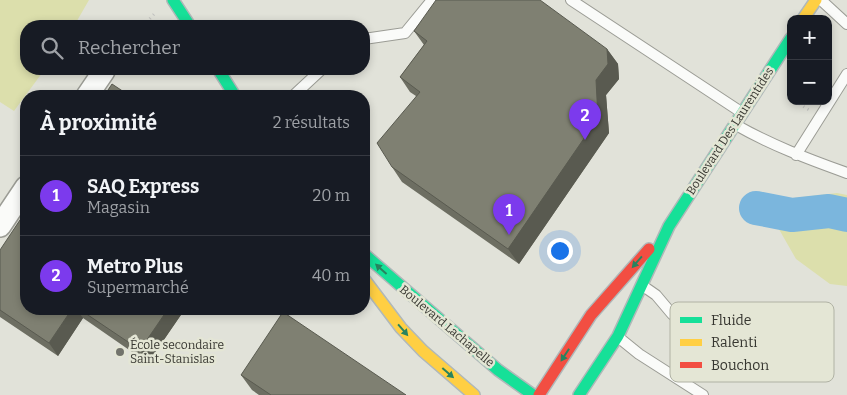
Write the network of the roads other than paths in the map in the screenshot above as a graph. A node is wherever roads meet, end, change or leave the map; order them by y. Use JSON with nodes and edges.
{"nodes":[{"id":1,"x":174,"y":0,"type":"edge"},
{"id":2,"x":432,"y":0,"type":"edge"},
{"id":3,"x":571,"y":0,"type":"edge"},
{"id":4,"x":816,"y":0,"type":"edge"},
{"id":5,"x":821,"y":0,"type":"edge"},
{"id":6,"x":806,"y":15,"type":"edge"},
{"id":7,"x":186,"y":20,"type":"edge"},
{"id":8,"x":847,"y":24,"type":"edge"},
{"id":9,"x":370,"y":38,"type":"edge"},
{"id":10,"x":787,"y":44,"type":"edge"},
{"id":11,"x":847,"y":74,"type":"edge"},
{"id":12,"x":101,"y":75,"type":"edge"},
{"id":13,"x":222,"y":75,"type":"edge"},
{"id":14,"x":316,"y":75,"type":"edge"},
{"id":15,"x":91,"y":90,"type":"edge"},
{"id":16,"x":231,"y":90,"type":"edge"},
{"id":17,"x":299,"y":90,"type":"edge"},
{"id":18,"x":741,"y":112,"type":"junction"},
{"id":19,"x":734,"y":124,"type":"junction"},
{"id":20,"x":796,"y":155,"type":"junction"},
{"id":21,"x":847,"y":173,"type":"edge"},
{"id":22,"x":20,"y":196,"type":"edge"},
{"id":23,"x":0,"y":226,"type":"edge"},
{"id":24,"x":669,"y":226,"type":"junction"},
{"id":25,"x":370,"y":259,"type":"edge"},
{"id":26,"x":625,"y":276,"type":"junction"},
{"id":27,"x":641,"y":286,"type":"junction"},
{"id":28,"x":370,"y":288,"type":"edge"},
{"id":29,"x":670,"y":312,"type":"edge"},
{"id":30,"x":618,"y":336,"type":"junction"},
{"id":31,"x":670,"y":374,"type":"edge"},
{"id":32,"x":683,"y":382,"type":"edge"},
{"id":33,"x":474,"y":395,"type":"edge"},
{"id":34,"x":533,"y":395,"type":"edge"},
{"id":35,"x":539,"y":395,"type":"edge"},
{"id":36,"x":579,"y":395,"type":"edge"},
{"id":37,"x":703,"y":395,"type":"edge"}],
"edges":[{"from":1,"to":7,"type":"main road"},
{"from":2,"to":9,"type":"lane"},
{"from":3,"to":18,"type":"lane"},
{"from":4,"to":6,"type":"main road"},
{"from":5,"to":8,"type":"lane"},
{"from":10,"to":18,"type":"main road","name":"Boulevard Des Laurentides"},
{"from":11,"to":20,"type":"lane"},
{"from":12,"to":15,"type":"street"},
{"from":13,"to":16,"type":"main road"},
{"from":14,"to":17,"type":"lane"},
{"from":18,"to":19,"type":"main road","name":"Boulevard Des Laurentides"},
{"from":19,"to":20,"type":"lane"},
{"from":19,"to":24,"type":"main road","name":"Boulevard Des Laurentides"},
{"from":20,"to":21,"type":"lane"},
{"from":22,"to":23,"type":"street"},
{"from":24,"to":26,"type":"main road","name":"Boulevard Des Laurentides","one_way":true},
{"from":24,"to":27,"type":"main road","name":"Boulevard Des Laurentides"},
{"from":34,"to":25,"type":"main road","name":"Boulevard Lachapelle","one_way":true},
{"from":26,"to":27,"type":"lane"},
{"from":26,"to":35,"type":"main road","name":"Boulevard Des Laurentides","one_way":true},
{"from":27,"to":29,"type":"lane"},
{"from":27,"to":30,"type":"main road","name":"Boulevard Des Laurentides"},
{"from":28,"to":33,"type":"main road","name":"Boulevard Lachapelle","one_way":true},
{"from":30,"to":31,"type":"lane"},
{"from":30,"to":36,"type":"main road","name":"Boulevard Des Laurentides"},
{"from":32,"to":37,"type":"lane"}]}
